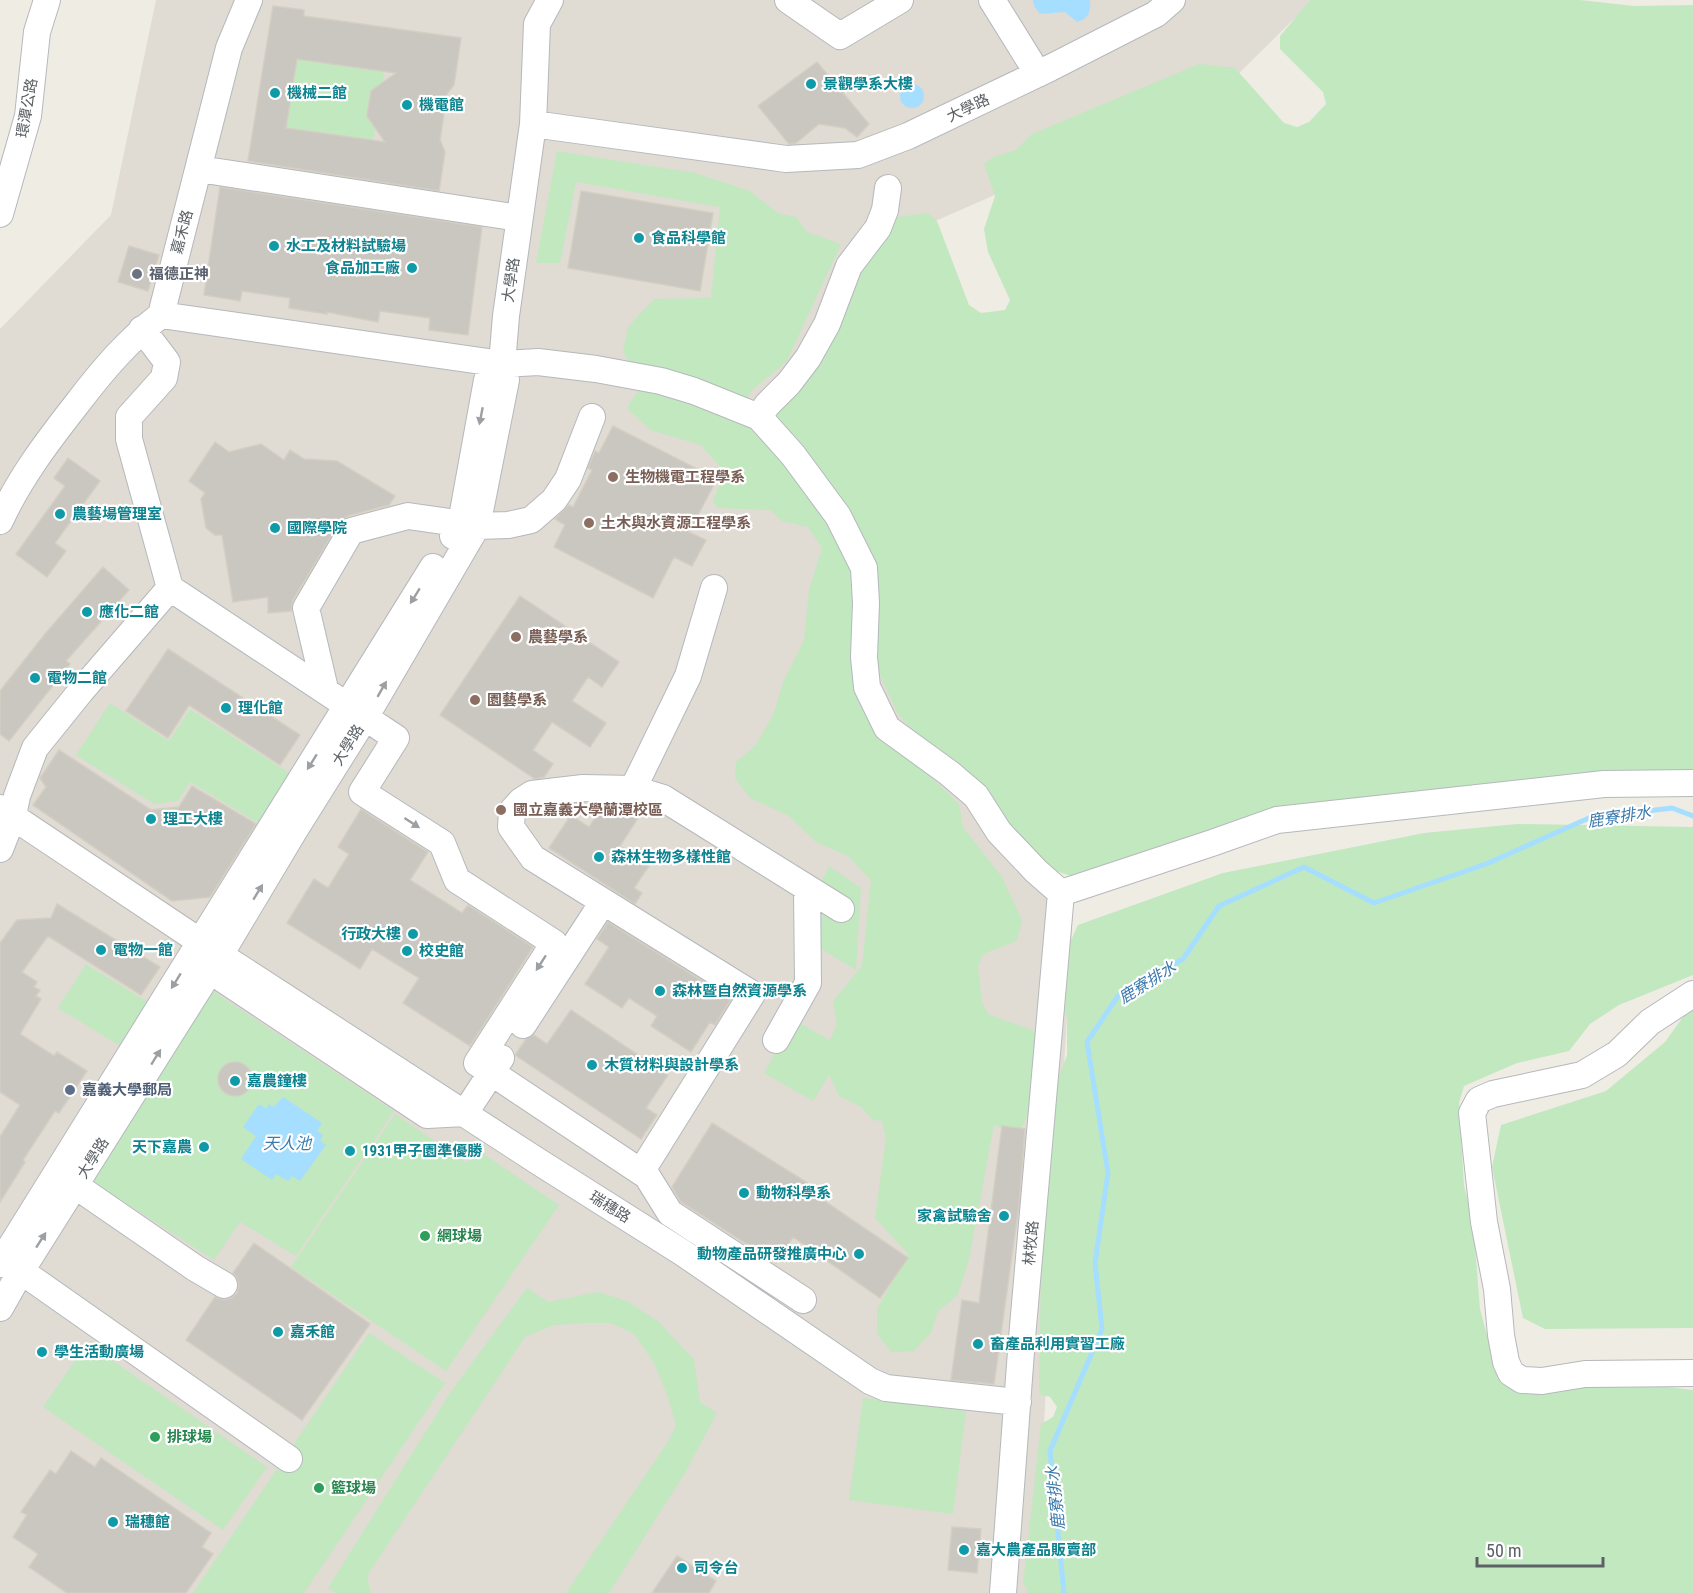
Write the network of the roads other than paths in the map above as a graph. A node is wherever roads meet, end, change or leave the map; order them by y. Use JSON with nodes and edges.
{"nodes":[{"id":1,"x":47,"y":0,"type":"edge"},
{"id":2,"x":249,"y":0,"type":"edge"},
{"id":3,"x":550,"y":0,"type":"edge"},
{"id":4,"x":788,"y":0,"type":"edge"},
{"id":5,"x":900,"y":0,"type":"edge"},
{"id":6,"x":992,"y":0,"type":"edge"},
{"id":7,"x":1172,"y":0,"type":"edge"},
{"id":8,"x":1038,"y":74,"type":"junction"},
{"id":9,"x":533,"y":124,"type":"junction"},
{"id":10,"x":199,"y":170,"type":"junction"},
{"id":11,"x":888,"y":188,"type":"dead end"},
{"id":12,"x":0,"y":214,"type":"edge"},
{"id":13,"x":519,"y":218,"type":"junction"},
{"id":14,"x":152,"y":322,"type":"junction"},
{"id":15,"x":502,"y":364,"type":"junction"},
{"id":16,"x":592,"y":417,"type":"dead end"},
{"id":17,"x":759,"y":417,"type":"junction"},
{"id":18,"x":0,"y":521,"type":"edge"},
{"id":19,"x":469,"y":524,"type":"junction"},
{"id":20,"x":170,"y":588,"type":"junction"},
{"id":21,"x":714,"y":588,"type":"dead end"},
{"id":22,"x":325,"y":689,"type":"junction"},
{"id":23,"x":357,"y":711,"type":"junction"},
{"id":24,"x":1693,"y":783,"type":"edge"},
{"id":25,"x":633,"y":789,"type":"junction"},
{"id":26,"x":6,"y":812,"type":"edge"},
{"id":27,"x":0,"y":849,"type":"edge"},
{"id":28,"x":807,"y":888,"type":"junction"},
{"id":29,"x":1061,"y":893,"type":"junction"},
{"id":30,"x":603,"y":902,"type":"junction"},
{"id":31,"x":841,"y":909,"type":"dead end"},
{"id":32,"x":206,"y":956,"type":"junction"},
{"id":33,"x":1693,"y":994,"type":"edge"},
{"id":34,"x":776,"y":1040,"type":"dead end"},
{"id":35,"x":492,"y":1073,"type":"junction"},
{"id":36,"x":465,"y":1113,"type":"junction"},
{"id":37,"x":641,"y":1172,"type":"junction"},
{"id":38,"x":76,"y":1186,"type":"junction"},
{"id":39,"x":11,"y":1268,"type":"edge"},
{"id":40,"x":224,"y":1286,"type":"dead end"},
{"id":41,"x":803,"y":1300,"type":"dead end"},
{"id":42,"x":0,"y":1308,"type":"edge"},
{"id":43,"x":1693,"y":1373,"type":"edge"},
{"id":44,"x":1018,"y":1402,"type":"junction"},
{"id":45,"x":289,"y":1459,"type":"dead end"},
{"id":46,"x":1003,"y":1593,"type":"edge"}],
"edges":[{"from":1,"to":12,"type":"street","name":"環潭公路"},
{"from":2,"to":10,"type":"street","name":"嘉禾路"},
{"from":3,"to":9,"type":"street","name":"大學路"},
{"from":4,"to":5,"type":"street"},
{"from":6,"to":8,"type":"street"},
{"from":7,"to":8,"type":"street","name":"大學路"},
{"from":8,"to":9,"type":"street","name":"大學路"},
{"from":9,"to":13,"type":"street","name":"大學路"},
{"from":10,"to":13,"type":"street"},
{"from":10,"to":14,"type":"street","name":"嘉禾路"},
{"from":11,"to":17,"type":"street"},
{"from":13,"to":15,"type":"street","name":"大學路"},
{"from":14,"to":15,"type":"street"},
{"from":14,"to":18,"type":"street"},
{"from":14,"to":20,"type":"street"},
{"from":15,"to":17,"type":"street"},
{"from":15,"to":19,"type":"street","name":"大學路"},
{"from":16,"to":19,"type":"street"},
{"from":17,"to":29,"type":"street"},
{"from":19,"to":22,"type":"street"},
{"from":19,"to":23,"type":"street","name":"大學路"},
{"from":20,"to":22,"type":"street"},
{"from":20,"to":26,"type":"street"},
{"from":21,"to":25,"type":"street"},
{"from":22,"to":23,"type":"street"},
{"from":23,"to":32,"type":"street","name":"大學路"},
{"from":23,"to":35,"type":"street","one_way":true},
{"from":24,"to":29,"type":"street"},
{"from":25,"to":28,"type":"street"},
{"from":25,"to":30,"type":"street"},
{"from":26,"to":27,"type":"street"},
{"from":26,"to":32,"type":"street","name":"瑞穗路"},
{"from":28,"to":31,"type":"street"},
{"from":28,"to":34,"type":"street"},
{"from":29,"to":44,"type":"street","name":"林牧路"},
{"from":30,"to":35,"type":"street"},
{"from":30,"to":37,"type":"street"},
{"from":32,"to":36,"type":"street","name":"瑞穗路"},
{"from":38,"to":32,"type":"street","name":"大學路","one_way":true},
{"from":32,"to":39,"type":"street","one_way":true},
{"from":33,"to":43,"type":"street"},
{"from":35,"to":36,"type":"street"},
{"from":35,"to":37,"type":"street"},
{"from":36,"to":44,"type":"street","name":"瑞穗路"},
{"from":37,"to":41,"type":"street"},
{"from":39,"to":38,"type":"street","name":"大學路","one_way":true},
{"from":38,"to":40,"type":"street"},
{"from":39,"to":42,"type":"street","name":"大學路"},
{"from":39,"to":45,"type":"street"},
{"from":44,"to":46,"type":"street","name":"林牧路"}]}
